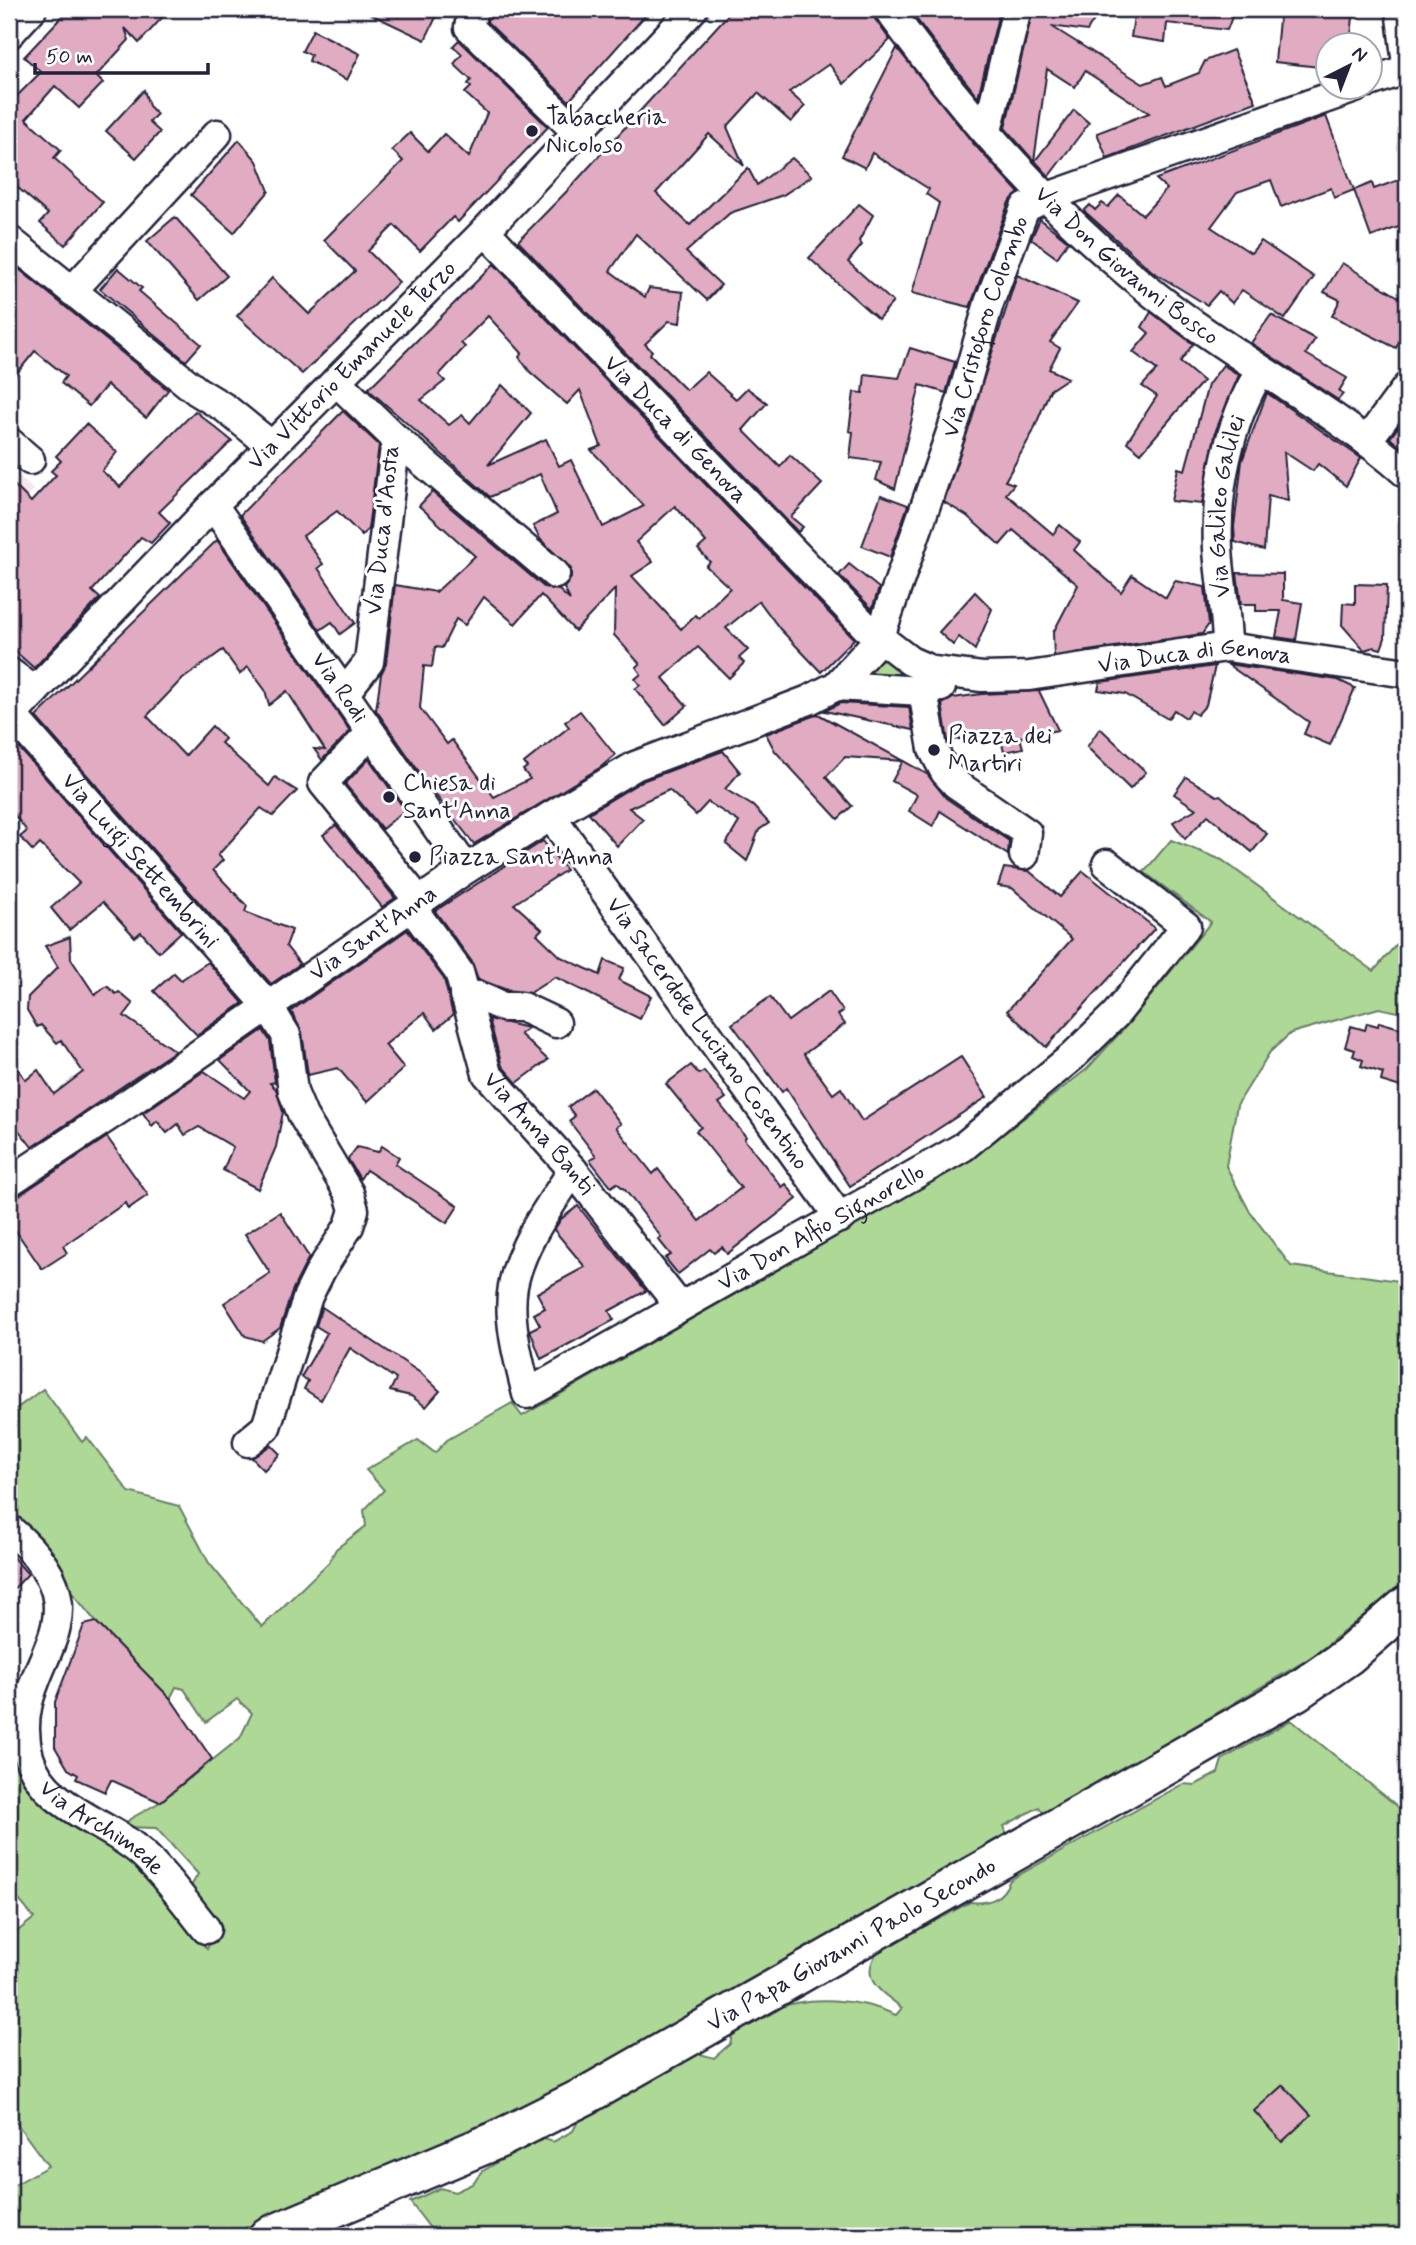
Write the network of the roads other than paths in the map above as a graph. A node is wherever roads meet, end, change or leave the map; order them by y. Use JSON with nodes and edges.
{"nodes":[{"id":1,"x":32,"y":9,"type":"edge"},
{"id":2,"x":473,"y":9,"type":"edge"},
{"id":3,"x":693,"y":9,"type":"edge"},
{"id":4,"x":888,"y":9,"type":"edge"},
{"id":5,"x":1017,"y":9,"type":"edge"},
{"id":6,"x":1400,"y":9,"type":"edge"},
{"id":7,"x":9,"y":34,"type":"edge"},
{"id":8,"x":1407,"y":67,"type":"edge"},
{"id":9,"x":1384,"y":76,"type":"edge"},
{"id":10,"x":1316,"y":102,"type":"edge"},
{"id":11,"x":987,"y":131,"type":"junction"},
{"id":12,"x":577,"y":132,"type":"junction"},
{"id":13,"x":217,"y":134,"type":"dead end"},
{"id":14,"x":1045,"y":198,"type":"junction"},
{"id":15,"x":485,"y":231,"type":"junction"},
{"id":16,"x":9,"y":240,"type":"edge"},
{"id":17,"x":72,"y":291,"type":"junction"},
{"id":18,"x":1259,"y":371,"type":"junction"},
{"id":19,"x":336,"y":381,"type":"junction"},
{"id":20,"x":1407,"y":387,"type":"edge"},
{"id":21,"x":396,"y":439,"type":"junction"},
{"id":22,"x":1367,"y":441,"type":"junction"},
{"id":23,"x":9,"y":442,"type":"edge"},
{"id":24,"x":268,"y":451,"type":"junction"},
{"id":25,"x":30,"y":460,"type":"dead end"},
{"id":26,"x":1407,"y":474,"type":"edge"},
{"id":27,"x":213,"y":505,"type":"junction"},
{"id":28,"x":555,"y":574,"type":"dead end"},
{"id":29,"x":877,"y":628,"type":"junction"},
{"id":30,"x":1227,"y":647,"type":"junction"},
{"id":31,"x":9,"y":671,"type":"edge"},
{"id":32,"x":1407,"y":673,"type":"edge"},
{"id":33,"x":982,"y":677,"type":"junction"},
{"id":34,"x":836,"y":686,"type":"junction"},
{"id":35,"x":35,"y":691,"type":"junction"},
{"id":36,"x":923,"y":691,"type":"junction"},
{"id":37,"x":344,"y":694,"type":"junction"},
{"id":38,"x":10,"y":717,"type":"edge"},
{"id":39,"x":371,"y":733,"type":"junction"},
{"id":40,"x":551,"y":816,"type":"junction"},
{"id":41,"x":1024,"y":855,"type":"dead end"},
{"id":42,"x":1107,"y":864,"type":"dead end"},
{"id":43,"x":466,"y":869,"type":"junction"},
{"id":44,"x":415,"y":905,"type":"junction"},
{"id":45,"x":466,"y":1003,"type":"junction"},
{"id":46,"x":269,"y":1007,"type":"junction"},
{"id":47,"x":556,"y":1023,"type":"dead end"},
{"id":48,"x":573,"y":1170,"type":"junction"},
{"id":49,"x":9,"y":1182,"type":"edge"},
{"id":50,"x":840,"y":1218,"type":"junction"},
{"id":51,"x":680,"y":1307,"type":"junction"},
{"id":52,"x":248,"y":1442,"type":"dead end"},
{"id":53,"x":9,"y":1529,"type":"edge"},
{"id":54,"x":1407,"y":1605,"type":"edge"},
{"id":55,"x":206,"y":1929,"type":"dead end"},
{"id":56,"x":268,"y":2236,"type":"edge"}],
"edges":[{"from":1,"to":7,"type":"street"},
{"from":2,"to":12,"type":"street"},
{"from":3,"to":12,"type":"street","name":"Via Vittorio Emanuele Terzo"},
{"from":4,"to":11,"type":"street","name":"Via Don Giovanni Bosco"},
{"from":5,"to":11,"type":"street"},
{"from":6,"to":8,"type":"street"},
{"from":8,"to":9,"type":"street"},
{"from":10,"to":14,"type":"street","name":"Via Cristoforo Colombo"},
{"from":11,"to":14,"type":"street","name":"Via Don Giovanni Bosco"},
{"from":12,"to":15,"type":"street","name":"Via Vittorio Emanuele Terzo"},
{"from":13,"to":17,"type":"street"},
{"from":14,"to":18,"type":"street","name":"Via Don Giovanni Bosco"},
{"from":14,"to":29,"type":"street","name":"Via Cristoforo Colombo"},
{"from":15,"to":19,"type":"street","name":"Via Vittorio Emanuele Terzo"},
{"from":15,"to":29,"type":"street","name":"Via Duca di Genova"},
{"from":16,"to":17,"type":"street"},
{"from":17,"to":24,"type":"street"},
{"from":18,"to":22,"type":"street","name":"Via Don Giovanni Bosco"},
{"from":18,"to":30,"type":"street","name":"Via Galileo Galilei"},
{"from":19,"to":21,"type":"street","name":"Via Duca d'Aosta"},
{"from":19,"to":24,"type":"street","name":"Via Vittorio Emanuele Terzo"},
{"from":20,"to":22,"type":"street"},
{"from":21,"to":28,"type":"street"},
{"from":21,"to":37,"type":"street","name":"Via Duca d'Aosta"},
{"from":22,"to":26,"type":"street","name":"Via Don Giovanni Bosco"},
{"from":23,"to":25,"type":"street"},
{"from":24,"to":27,"type":"street","name":"Via Vittorio Emanuele Terzo"},
{"from":27,"to":35,"type":"street","name":"Via Vittorio Emanuele Terzo"},
{"from":27,"to":37,"type":"street","name":"Via Rodi"},
{"from":29,"to":33,"type":"street","name":"Via Duca di Genova"},
{"from":29,"to":34,"type":"street"},
{"from":30,"to":32,"type":"street","name":"Via Duca di Genova"},
{"from":30,"to":33,"type":"street","name":"Via Duca di Genova"},
{"from":31,"to":35,"type":"street"},
{"from":33,"to":36,"type":"street"},
{"from":34,"to":36,"type":"street"},
{"from":34,"to":40,"type":"street","name":"Via Sant'Anna"},
{"from":35,"to":38,"type":"street","name":"Via Vittorio Emanuele Terzo"},
{"from":36,"to":41,"type":"street"},
{"from":37,"to":39,"type":"street","name":"Via Rodi"},
{"from":38,"to":46,"type":"street","name":"Via Luigi Settembrini"},
{"from":39,"to":43,"type":"street","name":"Via Rodi"},
{"from":39,"to":44,"type":"street","name":"Via Anna Banti"},
{"from":40,"to":43,"type":"street","name":"Via Sant'Anna"},
{"from":40,"to":50,"type":"street","name":"Via Sacerdote Luciano Cosentino"},
{"from":42,"to":50,"type":"street","name":"Via Don Alfio Signorello"},
{"from":43,"to":44,"type":"street","name":"Via Sant'Anna"},
{"from":44,"to":45,"type":"street","name":"Via Anna Banti"},
{"from":44,"to":46,"type":"street","name":"Via Sant'Anna"},
{"from":45,"to":47,"type":"street"},
{"from":45,"to":48,"type":"street","name":"Via Anna Banti"},
{"from":46,"to":49,"type":"street","name":"Via Sant'Anna"},
{"from":46,"to":52,"type":"street","name":"Via Luigi Settembrini"},
{"from":48,"to":51,"type":"street","name":"Via Anna Banti"},
{"from":48,"to":51,"type":"street","name":"Via Don Alfio Signorello"},
{"from":50,"to":51,"type":"street","name":"Via Don Alfio Signorello"},
{"from":53,"to":55,"type":"street","name":"Via Archimede"},
{"from":54,"to":56,"type":"main road","name":"Via Papa Giovanni Paolo Secondo"}]}
